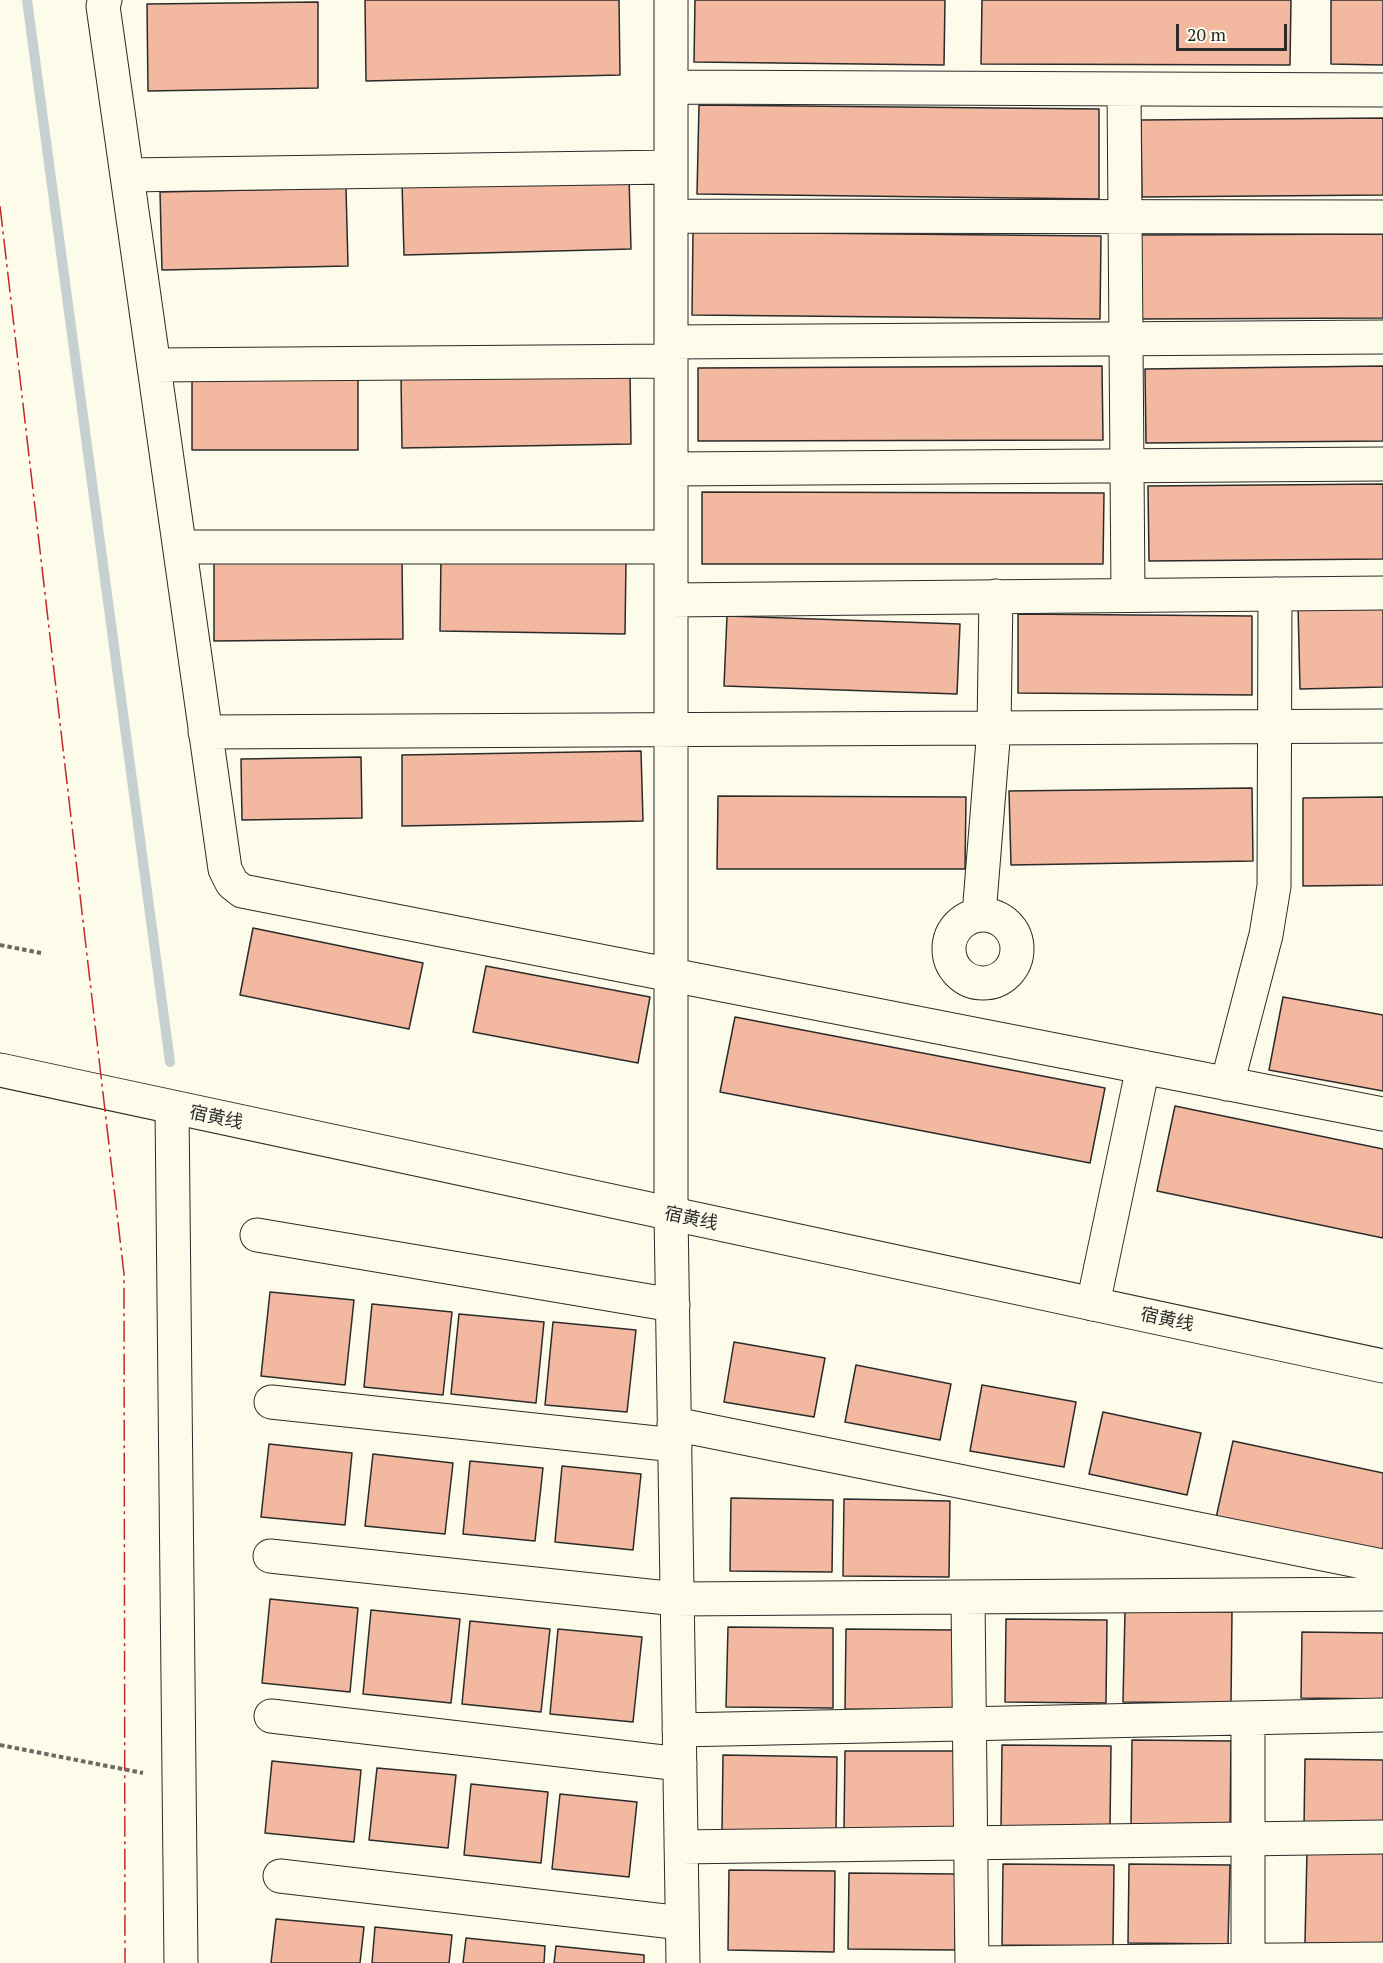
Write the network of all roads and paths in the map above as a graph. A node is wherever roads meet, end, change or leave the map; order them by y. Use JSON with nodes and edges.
{"nodes":[{"id":1,"x":105,"y":0,"type":"edge"},
{"id":2,"x":671,"y":0,"type":"edge"},
{"id":3,"x":671,"y":87,"type":"junction"},
{"id":4,"x":1124,"y":89,"type":"junction"},
{"id":5,"x":1383,"y":90,"type":"edge"},
{"id":6,"x":671,"y":167,"type":"junction"},
{"id":7,"x":128,"y":175,"type":"junction"},
{"id":8,"x":671,"y":216,"type":"junction"},
{"id":9,"x":1125,"y":217,"type":"junction"},
{"id":10,"x":1383,"y":218,"type":"edge"},
{"id":11,"x":1383,"y":337,"type":"edge"},
{"id":12,"x":1126,"y":339,"type":"junction"},
{"id":13,"x":671,"y":352,"type":"junction"},
{"id":14,"x":154,"y":365,"type":"junction"},
{"id":15,"x":1383,"y":464,"type":"edge"},
{"id":16,"x":1127,"y":466,"type":"junction"},
{"id":17,"x":671,"y":469,"type":"junction"},
{"id":18,"x":180,"y":547,"type":"junction"},
{"id":19,"x":671,"y":547,"type":"junction"},
{"id":20,"x":1383,"y":592,"type":"edge"},
{"id":21,"x":1275,"y":594,"type":"junction"},
{"id":22,"x":1128,"y":595,"type":"junction"},
{"id":23,"x":996,"y":596,"type":"junction"},
{"id":24,"x":671,"y":600,"type":"junction"},
{"id":25,"x":1276,"y":726,"type":"junction"},
{"id":26,"x":1383,"y":726,"type":"edge"},
{"id":27,"x":994,"y":728,"type":"junction"},
{"id":28,"x":671,"y":730,"type":"junction"},
{"id":29,"x":205,"y":732,"type":"junction"},
{"id":30,"x":979,"y":915,"type":"junction"},
{"id":31,"x":0,"y":945,"type":"edge"},
{"id":32,"x":40,"y":952,"type":"dead end"},
{"id":33,"x":671,"y":975,"type":"junction"},
{"id":34,"x":980,"y":983,"type":"junction"},
{"id":35,"x":977,"y":1035,"type":"junction"},
{"id":36,"x":1143,"y":1067,"type":"junction"},
{"id":37,"x":0,"y":1070,"type":"edge"},
{"id":38,"x":1227,"y":1084,"type":"junction"},
{"id":39,"x":172,"y":1108,"type":"junction"},
{"id":40,"x":1383,"y":1114,"type":"edge"},
{"id":41,"x":671,"y":1214,"type":"junction"},
{"id":42,"x":257,"y":1235,"type":"dead end"},
{"id":43,"x":1093,"y":1304,"type":"junction"},
{"id":44,"x":673,"y":1305,"type":"junction"},
{"id":45,"x":1383,"y":1366,"type":"edge"},
{"id":46,"x":271,"y":1402,"type":"dead end"},
{"id":47,"x":675,"y":1434,"type":"junction"},
{"id":48,"x":270,"y":1556,"type":"dead end"},
{"id":49,"x":1383,"y":1566,"type":"edge"},
{"id":50,"x":1383,"y":1594,"type":"edge"},
{"id":51,"x":968,"y":1597,"type":"junction"},
{"id":52,"x":677,"y":1599,"type":"junction"},
{"id":53,"x":1383,"y":1715,"type":"edge"},
{"id":54,"x":271,"y":1716,"type":"dead end"},
{"id":55,"x":1248,"y":1718,"type":"junction"},
{"id":56,"x":969,"y":1724,"type":"junction"},
{"id":57,"x":679,"y":1730,"type":"junction"},
{"id":58,"x":0,"y":1745,"type":"edge"},
{"id":59,"x":680,"y":1764,"type":"junction"},
{"id":60,"x":179,"y":1780,"type":"junction"},
{"id":61,"x":1383,"y":1837,"type":"edge"},
{"id":62,"x":1248,"y":1839,"type":"junction"},
{"id":63,"x":971,"y":1843,"type":"junction"},
{"id":64,"x":681,"y":1847,"type":"junction"},
{"id":65,"x":280,"y":1876,"type":"dead end"},
{"id":66,"x":682,"y":1923,"type":"junction"},
{"id":67,"x":1383,"y":1959,"type":"edge"},
{"id":68,"x":1248,"y":1962,"type":"edge"},
{"id":69,"x":181,"y":1963,"type":"edge"},
{"id":70,"x":683,"y":1963,"type":"edge"},
{"id":71,"x":972,"y":1963,"type":"edge"},
{"id":72,"x":978,"y":1963,"type":"edge"}],
"edges":[{"from":1,"to":7,"type":"street"},
{"from":2,"to":3,"type":"street"},
{"from":3,"to":4,"type":"street"},
{"from":3,"to":6,"type":"street"},
{"from":4,"to":5,"type":"street"},
{"from":4,"to":9,"type":"street"},
{"from":6,"to":7,"type":"street"},
{"from":6,"to":8,"type":"street"},
{"from":7,"to":14,"type":"street"},
{"from":8,"to":9,"type":"street"},
{"from":8,"to":13,"type":"street"},
{"from":9,"to":10,"type":"street"},
{"from":9,"to":12,"type":"street"},
{"from":11,"to":12,"type":"street"},
{"from":12,"to":13,"type":"street"},
{"from":12,"to":16,"type":"street"},
{"from":13,"to":14,"type":"street"},
{"from":13,"to":17,"type":"street"},
{"from":14,"to":18,"type":"street"},
{"from":15,"to":16,"type":"street"},
{"from":16,"to":17,"type":"street"},
{"from":16,"to":22,"type":"street"},
{"from":17,"to":19,"type":"street"},
{"from":18,"to":19,"type":"street"},
{"from":18,"to":29,"type":"street"},
{"from":19,"to":24,"type":"street"},
{"from":20,"to":21,"type":"street"},
{"from":21,"to":22,"type":"street"},
{"from":21,"to":25,"type":"street"},
{"from":22,"to":23,"type":"street"},
{"from":23,"to":24,"type":"street"},
{"from":23,"to":27,"type":"street"},
{"from":24,"to":28,"type":"street"},
{"from":25,"to":26,"type":"street"},
{"from":25,"to":27,"type":"street"},
{"from":25,"to":38,"type":"street"},
{"from":27,"to":28,"type":"street"},
{"from":27,"to":30,"type":"street"},
{"from":28,"to":29,"type":"street"},
{"from":28,"to":33,"type":"street"},
{"from":29,"to":33,"type":"street"},
{"from":30,"to":34,"type":"street"},
{"from":30,"to":34,"type":"street"},
{"from":31,"to":32,"type":"path"},
{"from":33,"to":35,"type":"street"},
{"from":33,"to":41,"type":"street"},
{"from":34,"to":35,"type":"street"},
{"from":35,"to":36,"type":"street"},
{"from":36,"to":38,"type":"street"},
{"from":36,"to":43,"type":"street"},
{"from":37,"to":39,"type":"street","name":"宿黄线"},
{"from":38,"to":40,"type":"street"},
{"from":39,"to":41,"type":"street","name":"宿黄线"},
{"from":39,"to":60,"type":"street"},
{"from":41,"to":43,"type":"street","name":"宿黄线"},
{"from":41,"to":44,"type":"street"},
{"from":42,"to":44,"type":"street"},
{"from":43,"to":45,"type":"street","name":"宿黄线"},
{"from":44,"to":47,"type":"street"},
{"from":46,"to":47,"type":"street"},
{"from":47,"to":49,"type":"street"},
{"from":47,"to":52,"type":"street"},
{"from":48,"to":52,"type":"street"},
{"from":50,"to":51,"type":"street"},
{"from":51,"to":52,"type":"street"},
{"from":51,"to":56,"type":"street"},
{"from":52,"to":57,"type":"street"},
{"from":53,"to":55,"type":"street"},
{"from":54,"to":59,"type":"street"},
{"from":55,"to":56,"type":"street"},
{"from":55,"to":62,"type":"street"},
{"from":56,"to":57,"type":"street"},
{"from":56,"to":63,"type":"street"},
{"from":57,"to":59,"type":"street"},
{"from":58,"to":60,"type":"path"},
{"from":59,"to":64,"type":"street"},
{"from":60,"to":69,"type":"street"},
{"from":61,"to":62,"type":"street"},
{"from":62,"to":63,"type":"street"},
{"from":62,"to":68,"type":"street"},
{"from":63,"to":64,"type":"street"},
{"from":63,"to":71,"type":"street"},
{"from":64,"to":66,"type":"street"},
{"from":65,"to":66,"type":"street"},
{"from":66,"to":70,"type":"street"},
{"from":67,"to":68,"type":"street"},
{"from":68,"to":72,"type":"street"}]}
